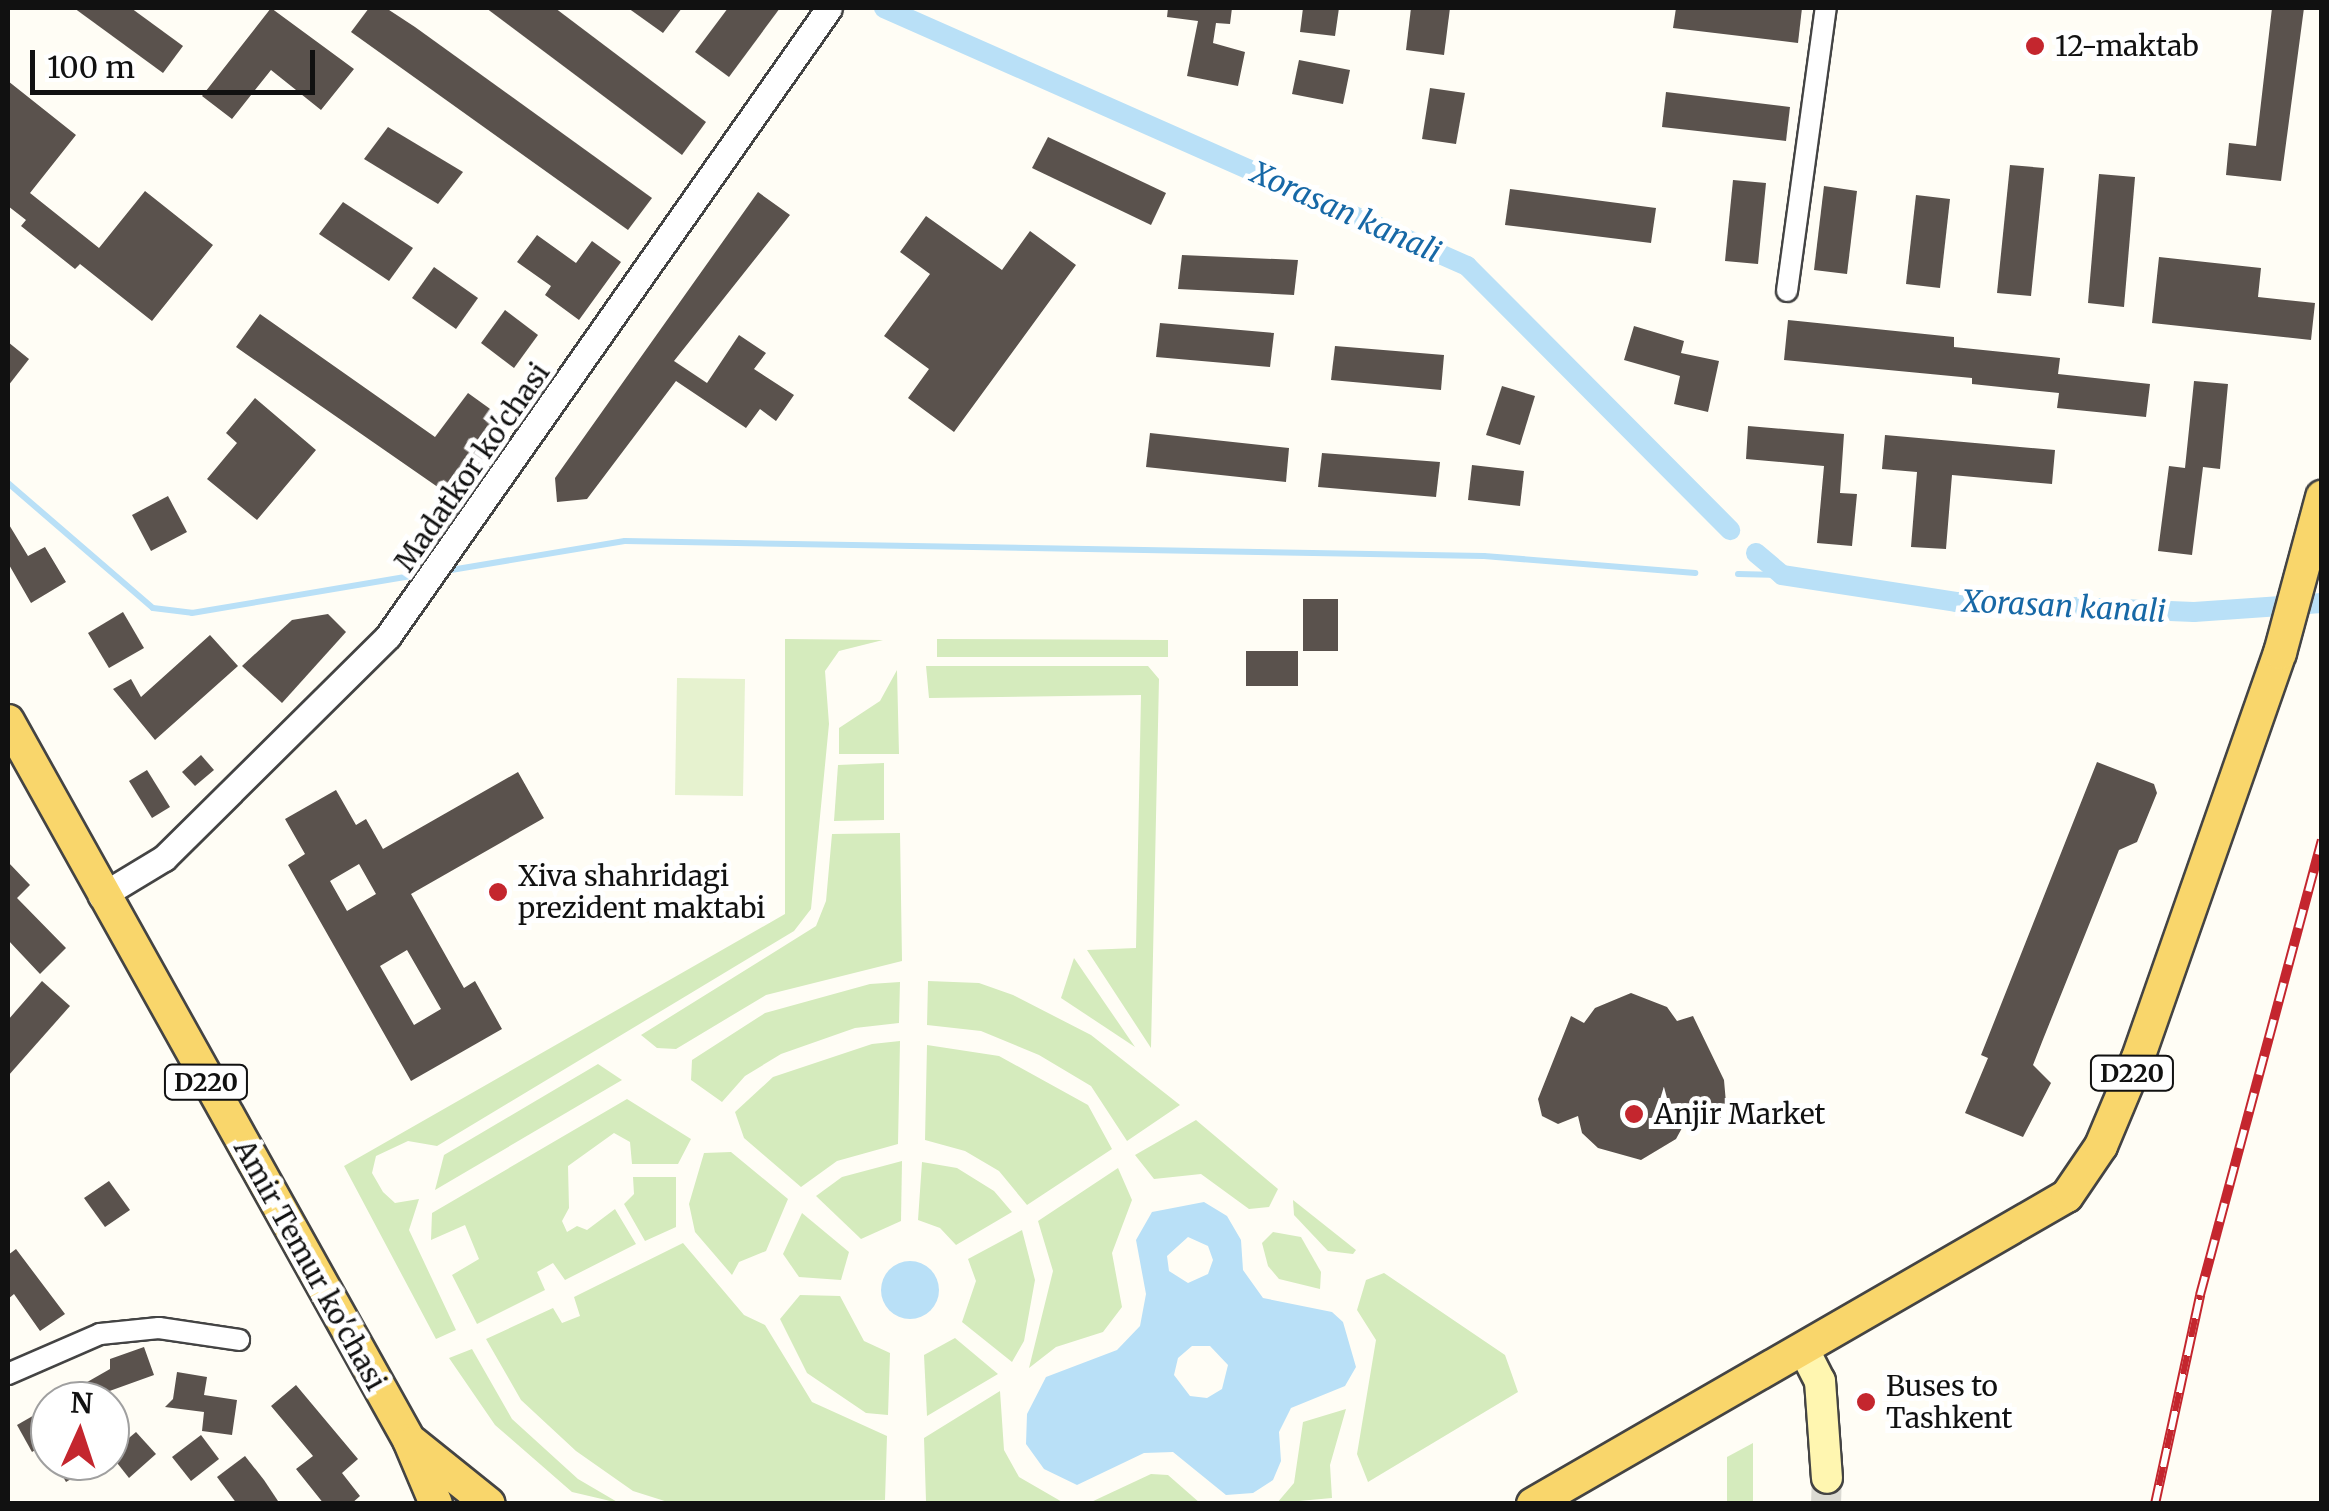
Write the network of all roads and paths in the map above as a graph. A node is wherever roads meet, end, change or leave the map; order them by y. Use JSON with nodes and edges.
{"nodes":[{"id":1,"x":1826,"y":8,"type":"edge"},
{"id":2,"x":827,"y":10,"type":"edge"},
{"id":3,"x":1787,"y":291,"type":"dead end"},
{"id":4,"x":2322,"y":497,"type":"edge"},
{"id":5,"x":8,"y":721,"type":"edge"},
{"id":6,"x":101,"y":896,"type":"junction"},
{"id":7,"x":238,"y":1340,"type":"dead end"},
{"id":8,"x":1804,"y":1348,"type":"junction"},
{"id":9,"x":8,"y":1374,"type":"edge"},
{"id":10,"x":409,"y":1440,"type":"junction"},
{"id":11,"x":1827,"y":1478,"type":"tunnel mouth"},
{"id":12,"x":436,"y":1504,"type":"edge"},
{"id":13,"x":489,"y":1504,"type":"edge"},
{"id":14,"x":1533,"y":1504,"type":"edge"}],
"edges":[{"from":1,"to":3,"type":"street"},
{"from":2,"to":6,"type":"street","name":"Madatkor ko'chasi"},
{"from":4,"to":8,"type":"main road","number":"D220"},
{"from":5,"to":6,"type":"main road","name":"Amir Temur ko'chasi","number":"D220"},
{"from":6,"to":10,"type":"main road","name":"Amir Temur ko'chasi","number":"D220"},
{"from":7,"to":9,"type":"street"},
{"from":8,"to":11,"type":"main road"},
{"from":8,"to":14,"type":"main road","number":"D220"},
{"from":10,"to":12,"type":"main road","name":"Amir Temur ko'chasi","number":"D220"},
{"from":10,"to":13,"type":"main road","name":"Amir Temur ko'chasi","number":"D220"}]}
